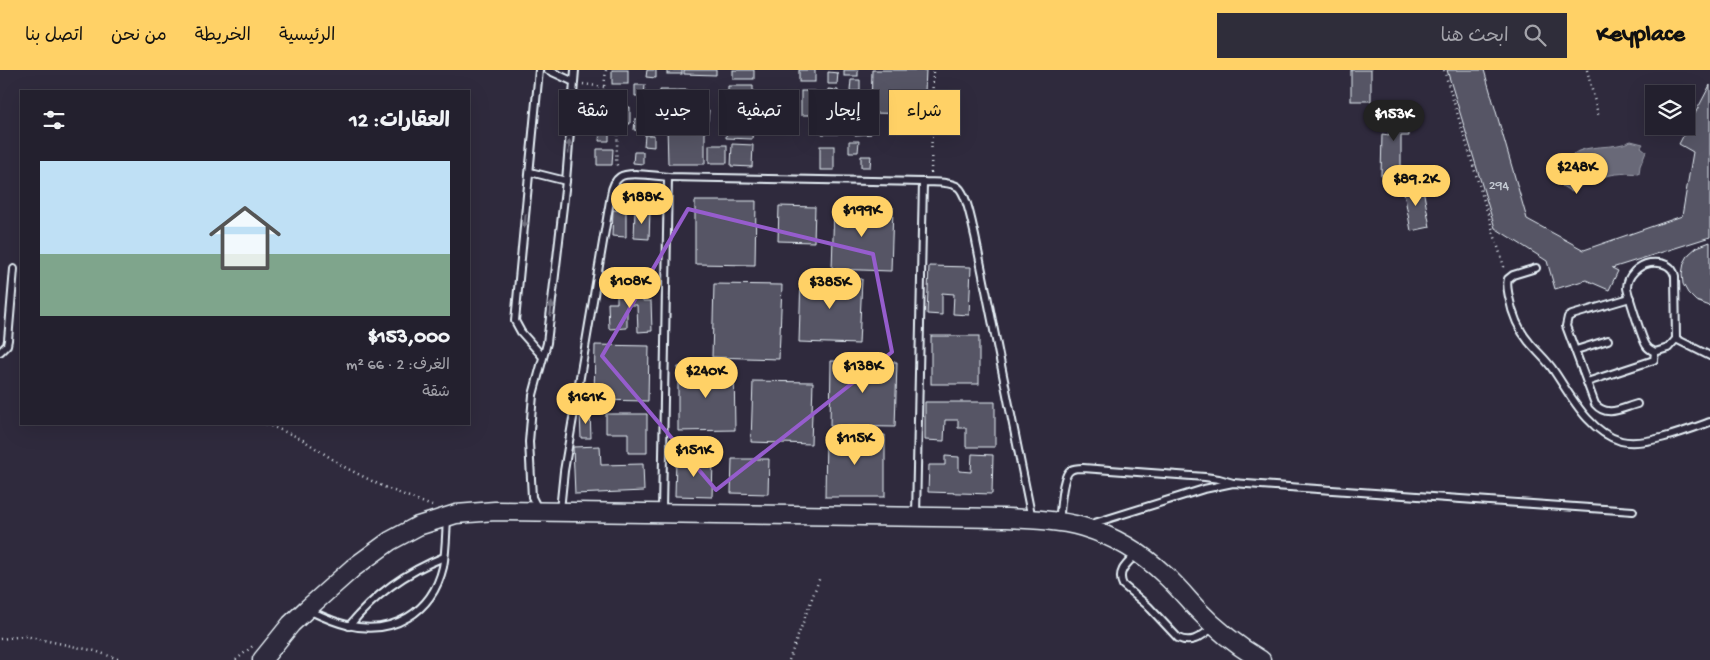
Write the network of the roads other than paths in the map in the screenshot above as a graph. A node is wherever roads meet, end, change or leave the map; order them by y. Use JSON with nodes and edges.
{"nodes":[{"id":1,"x":539,"y":70,"type":"edge"},
{"id":2,"x":548,"y":70,"type":"edge"},
{"id":3,"x":575,"y":70,"type":"edge"},
{"id":4,"x":574,"y":82,"type":"junction"},
{"id":5,"x":530,"y":172,"type":"junction"},
{"id":6,"x":668,"y":177,"type":"junction"},
{"id":7,"x":566,"y":182,"type":"junction"},
{"id":8,"x":923,"y":182,"type":"junction"},
{"id":9,"x":1536,"y":268,"type":"dead end"},
{"id":10,"x":14,"y":269,"type":"dead end"},
{"id":11,"x":1630,"y":298,"type":"junction"},
{"id":12,"x":1608,"y":340,"type":"dead end"},
{"id":13,"x":1676,"y":340,"type":"junction"},
{"id":14,"x":1576,"y":350,"type":"junction"},
{"id":15,"x":0,"y":352,"type":"edge"},
{"id":16,"x":1655,"y":352,"type":"junction"},
{"id":17,"x":1710,"y":356,"type":"edge"},
{"id":18,"x":543,"y":357,"type":"junction"},
{"id":19,"x":1587,"y":382,"type":"junction"},
{"id":20,"x":1637,"y":404,"type":"dead end"},
{"id":21,"x":1710,"y":422,"type":"edge"},
{"id":22,"x":1233,"y":483,"type":"junction"},
{"id":23,"x":1633,"y":511,"type":"dead end"},
{"id":24,"x":540,"y":512,"type":"junction"},
{"id":25,"x":560,"y":512,"type":"junction"},
{"id":26,"x":662,"y":514,"type":"junction"},
{"id":27,"x":451,"y":515,"type":"junction"},
{"id":28,"x":916,"y":517,"type":"junction"},
{"id":29,"x":1032,"y":520,"type":"junction"},
{"id":30,"x":1059,"y":523,"type":"junction"},
{"id":31,"x":1082,"y":526,"type":"junction"},
{"id":32,"x":1138,"y":553,"type":"junction"},
{"id":33,"x":444,"y":557,"type":"junction"},
{"id":34,"x":307,"y":609,"type":"junction"},
{"id":35,"x":291,"y":624,"type":"junction"},
{"id":36,"x":349,"y":626,"type":"junction"},
{"id":37,"x":1215,"y":626,"type":"junction"},
{"id":38,"x":262,"y":660,"type":"edge"},
{"id":39,"x":270,"y":660,"type":"edge"},
{"id":40,"x":1261,"y":660,"type":"edge"}],
"edges":[{"from":1,"to":5,"type":"lane"},
{"from":2,"to":4,"type":"lane"},
{"from":3,"to":4,"type":"lane"},
{"from":7,"to":4,"type":"lane","one_way":true},
{"from":5,"to":7,"type":"lane"},
{"from":5,"to":18,"type":"lane","one_way":true},
{"from":6,"to":8,"type":"lane"},
{"from":6,"to":25,"type":"lane"},
{"from":6,"to":26,"type":"lane"},
{"from":18,"to":7,"type":"lane","one_way":true},
{"from":8,"to":28,"type":"lane"},
{"from":8,"to":29,"type":"lane"},
{"from":9,"to":21,"type":"lane"},
{"from":10,"to":15,"type":"lane"},
{"from":11,"to":13,"type":"lane"},
{"from":11,"to":14,"type":"lane"},
{"from":11,"to":16,"type":"lane"},
{"from":12,"to":14,"type":"lane"},
{"from":13,"to":16,"type":"lane"},
{"from":13,"to":17,"type":"lane"},
{"from":14,"to":19,"type":"lane"},
{"from":16,"to":19,"type":"lane"},
{"from":18,"to":24,"type":"lane"},
{"from":19,"to":20,"type":"lane"},
{"from":22,"to":23,"type":"lane"},
{"from":22,"to":30,"type":"lane"},
{"from":22,"to":31,"type":"lane"},
{"from":24,"to":25,"type":"street"},
{"from":24,"to":27,"type":"street"},
{"from":25,"to":26,"type":"street"},
{"from":26,"to":28,"type":"street"},
{"from":27,"to":33,"type":"lane"},
{"from":27,"to":34,"type":"street"},
{"from":28,"to":29,"type":"street"},
{"from":29,"to":30,"type":"street"},
{"from":30,"to":31,"type":"street"},
{"from":31,"to":32,"type":"street"},
{"from":32,"to":37,"type":"street"},
{"from":32,"to":37,"type":"lane"},
{"from":33,"to":36,"type":"lane"},
{"from":33,"to":36,"type":"lane"},
{"from":34,"to":35,"type":"street"},
{"from":34,"to":36,"type":"lane"},
{"from":35,"to":38,"type":"street"},
{"from":35,"to":39,"type":"street"},
{"from":37,"to":40,"type":"street"}]}
